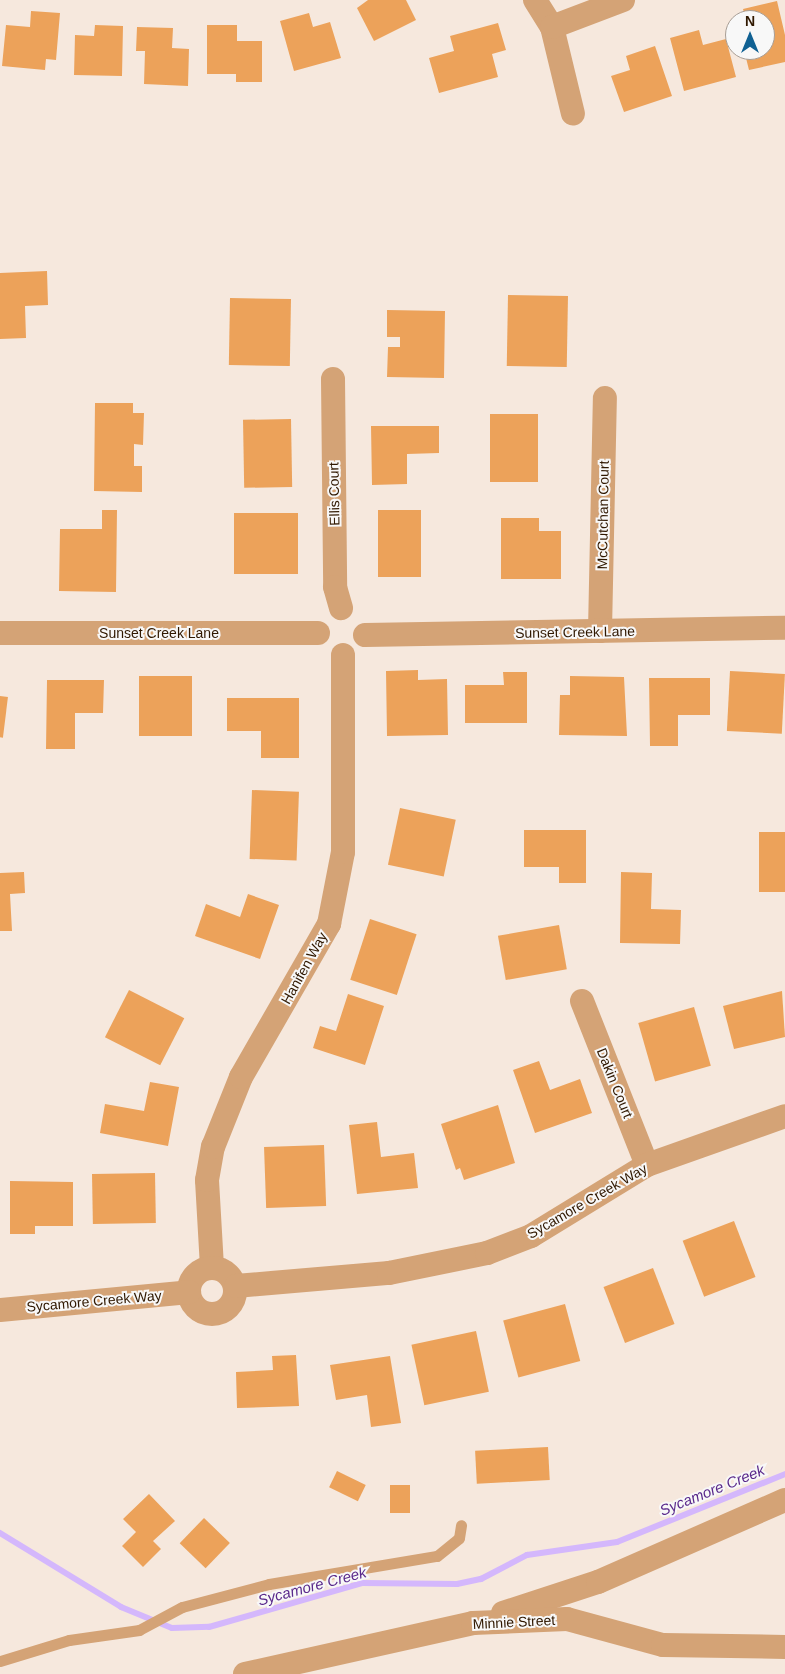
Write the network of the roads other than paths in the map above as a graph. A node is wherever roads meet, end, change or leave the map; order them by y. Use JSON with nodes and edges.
{"nodes":[{"id":1,"x":535,"y":0,"type":"edge"},
{"id":2,"x":623,"y":0,"type":"edge"},
{"id":3,"x":552,"y":27,"type":"junction"},
{"id":4,"x":573,"y":114,"type":"dead end"},
{"id":5,"x":333,"y":379,"type":"dead end"},
{"id":6,"x":605,"y":398,"type":"dead end"},
{"id":7,"x":341,"y":608,"type":"junction"},
{"id":8,"x":785,"y":628,"type":"edge"},
{"id":9,"x":600,"y":631,"type":"junction"},
{"id":10,"x":0,"y":633,"type":"edge"},
{"id":11,"x":318,"y":633,"type":"junction"},
{"id":12,"x":364,"y":635,"type":"junction"},
{"id":13,"x":343,"y":655,"type":"junction"},
{"id":14,"x":582,"y":1001,"type":"dead end"},
{"id":15,"x":785,"y":1116,"type":"edge"},
{"id":16,"x":647,"y":1165,"type":"junction"},
{"id":17,"x":212,"y":1267,"type":"junction"},
{"id":18,"x":236,"y":1286,"type":"junction"},
{"id":19,"x":189,"y":1292,"type":"junction"},
{"id":20,"x":0,"y":1310,"type":"edge"},
{"id":21,"x":785,"y":1500,"type":"edge"},
{"id":22,"x":461,"y":1525,"type":"dead end"},
{"id":23,"x":473,"y":1623,"type":"junction"},
{"id":24,"x":785,"y":1647,"type":"edge"},
{"id":25,"x":0,"y":1661,"type":"edge"},
{"id":26,"x":245,"y":1674,"type":"edge"}],
"edges":[{"from":1,"to":3,"type":"street"},
{"from":2,"to":3,"type":"street"},
{"from":3,"to":4,"type":"street"},
{"from":5,"to":7,"type":"street","name":"Ellis Court"},
{"from":6,"to":9,"type":"street","name":"McCutchan Court"},
{"from":7,"to":11,"type":"street"},
{"from":7,"to":12,"type":"street"},
{"from":8,"to":9,"type":"street","name":"Sunset Creek Lane"},
{"from":9,"to":12,"type":"street","name":"Sunset Creek Lane"},
{"from":10,"to":11,"type":"street","name":"Sunset Creek Lane"},
{"from":11,"to":13,"type":"street"},
{"from":12,"to":13,"type":"street"},
{"from":13,"to":17,"type":"street","name":"Hanifen Way"},
{"from":14,"to":16,"type":"street","name":"Dakin Court"},
{"from":15,"to":16,"type":"street","name":"Sycamore Creek Way"},
{"from":16,"to":18,"type":"street","name":"Sycamore Creek Way"},
{"from":17,"to":18,"type":"street"},
{"from":17,"to":19,"type":"street"},
{"from":18,"to":19,"type":"street"},
{"from":19,"to":20,"type":"street","name":"Sycamore Creek Way"},
{"from":21,"to":23,"type":"street"},
{"from":22,"to":25,"type":"lane"},
{"from":23,"to":24,"type":"street","name":"Minnie Street"},
{"from":23,"to":26,"type":"street","name":"Minnie Street"}]}
